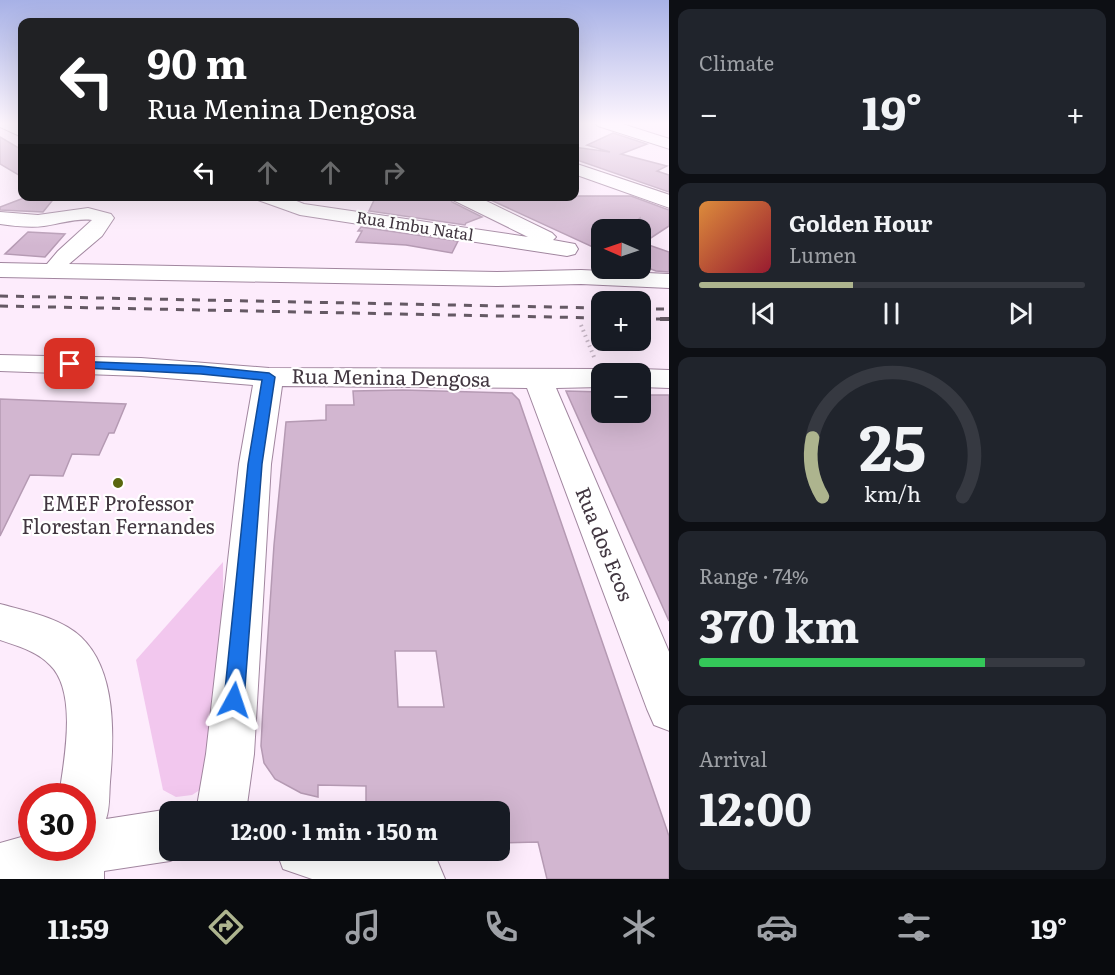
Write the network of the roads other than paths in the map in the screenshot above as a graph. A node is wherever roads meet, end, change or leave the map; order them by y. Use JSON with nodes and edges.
{"nodes":[{"id":1,"x":579,"y":170,"type":"edge"},
{"id":2,"x":278,"y":201,"type":"edge"},
{"id":3,"x":669,"y":202,"type":"edge"},
{"id":4,"x":491,"y":203,"type":"edge"},
{"id":5,"x":81,"y":205,"type":"edge"},
{"id":6,"x":0,"y":218,"type":"edge"},
{"id":7,"x":490,"y":238,"type":"junction"},
{"id":8,"x":567,"y":249,"type":"junction"},
{"id":9,"x":591,"y":262,"type":"edge"},
{"id":10,"x":0,"y":270,"type":"edge"},
{"id":11,"x":54,"y":270,"type":"junction"},
{"id":12,"x":497,"y":279,"type":"junction"},
{"id":13,"x":591,"y":279,"type":"edge"},
{"id":14,"x":627,"y":279,"type":"edge"},
{"id":15,"x":669,"y":280,"type":"edge"},
{"id":16,"x":0,"y":363,"type":"edge"},
{"id":17,"x":591,"y":372,"type":"edge"},
{"id":18,"x":269,"y":377,"type":"junction"},
{"id":19,"x":651,"y":378,"type":"edge"},
{"id":20,"x":669,"y":379,"type":"edge"},
{"id":21,"x":538,"y":380,"type":"junction"},
{"id":22,"x":0,"y":622,"type":"edge"},
{"id":23,"x":669,"y":709,"type":"edge"},
{"id":24,"x":86,"y":783,"type":"edge"},
{"id":25,"x":222,"y":801,"type":"edge"},
{"id":26,"x":159,"y":837,"type":"edge"},
{"id":27,"x":96,"y":846,"type":"edge"},
{"id":28,"x":27,"y":861,"type":"edge"},
{"id":29,"x":320,"y":863,"type":"edge"},
{"id":30,"x":0,"y":870,"type":"edge"},
{"id":31,"x":418,"y":879,"type":"edge"}],
"edges":[{"from":1,"to":3,"type":"street"},
{"from":2,"to":7,"type":"street","name":"Rua Imbu Natal"},
{"from":4,"to":7,"type":"street"},
{"from":4,"to":8,"type":"street"},
{"from":5,"to":6,"type":"street"},
{"from":5,"to":11,"type":"street"},
{"from":7,"to":8,"type":"street","name":"Rua Imbu Natal"},
{"from":7,"to":12,"type":"street"},
{"from":8,"to":9,"type":"street"},
{"from":10,"to":11,"type":"street"},
{"from":11,"to":12,"type":"street"},
{"from":12,"to":13,"type":"street"},
{"from":14,"to":15,"type":"street"},
{"from":16,"to":18,"type":"street","name":"Rua Menina Dengosa"},
{"from":17,"to":21,"type":"street","name":"Rua Menina Dengosa"},
{"from":18,"to":21,"type":"street","name":"Rua Menina Dengosa"},
{"from":18,"to":25,"type":"street"},
{"from":19,"to":20,"type":"street"},
{"from":21,"to":23,"type":"street","name":"Rua dos Ecos"},
{"from":22,"to":24,"type":"street"},
{"from":26,"to":27,"type":"street"},
{"from":28,"to":30,"type":"street"},
{"from":29,"to":31,"type":"street"}]}
